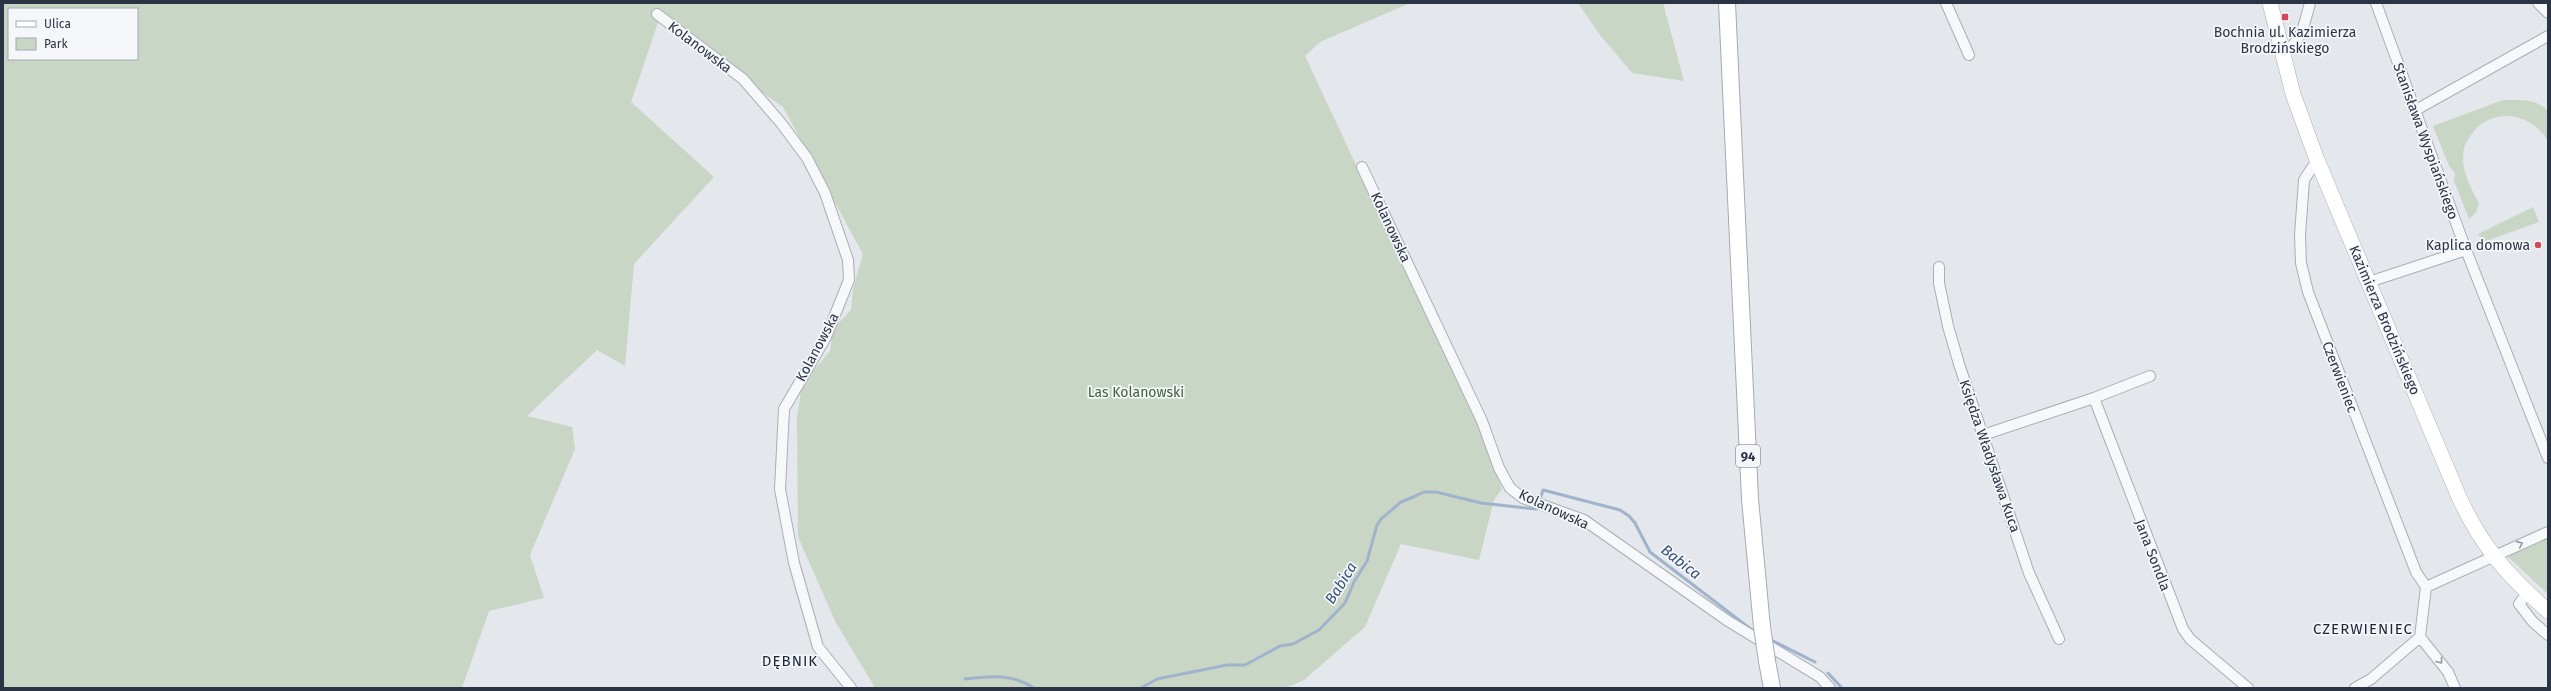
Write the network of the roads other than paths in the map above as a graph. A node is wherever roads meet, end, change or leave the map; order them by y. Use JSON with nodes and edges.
{"nodes":[{"id":1,"x":1727,"y":3,"type":"edge"},
{"id":2,"x":1946,"y":3,"type":"edge"},
{"id":3,"x":2270,"y":3,"type":"edge"},
{"id":4,"x":2310,"y":3,"type":"edge"},
{"id":5,"x":2376,"y":3,"type":"edge"},
{"id":6,"x":2538,"y":3,"type":"edge"},
{"id":7,"x":2548,"y":13,"type":"edge"},
{"id":8,"x":657,"y":14,"type":"dead end"},
{"id":9,"x":2548,"y":36,"type":"edge"},
{"id":10,"x":2282,"y":51,"type":"junction"},
{"id":11,"x":1969,"y":55,"type":"dead end"},
{"id":12,"x":2414,"y":110,"type":"junction"},
{"id":13,"x":2317,"y":160,"type":"junction"},
{"id":14,"x":1362,"y":167,"type":"dead end"},
{"id":15,"x":2466,"y":250,"type":"junction"},
{"id":16,"x":1939,"y":267,"type":"dead end"},
{"id":17,"x":2369,"y":282,"type":"junction"},
{"id":18,"x":2150,"y":376,"type":"dead end"},
{"id":19,"x":2094,"y":398,"type":"junction"},
{"id":20,"x":1983,"y":435,"type":"junction"},
{"id":21,"x":2548,"y":458,"type":"edge"},
{"id":22,"x":2548,"y":532,"type":"edge"},
{"id":23,"x":2493,"y":556,"type":"junction"},
{"id":24,"x":2426,"y":587,"type":"junction"},
{"id":25,"x":2527,"y":593,"type":"junction"},
{"id":26,"x":2548,"y":611,"type":"edge"},
{"id":27,"x":2548,"y":635,"type":"edge"},
{"id":28,"x":2420,"y":637,"type":"junction"},
{"id":29,"x":2059,"y":639,"type":"dead end"},
{"id":30,"x":851,"y":688,"type":"edge"},
{"id":31,"x":1772,"y":688,"type":"edge"},
{"id":32,"x":1830,"y":688,"type":"edge"},
{"id":33,"x":2248,"y":688,"type":"edge"},
{"id":34,"x":2355,"y":688,"type":"edge"},
{"id":35,"x":2455,"y":688,"type":"edge"}],
"edges":[{"from":1,"to":31,"type":"main road","number":"94","bridge":true},
{"from":2,"to":11,"type":"street"},
{"from":3,"to":10,"type":"main road","name":"Kazimierza Brodzińskiego"},
{"from":4,"to":10,"type":"street"},
{"from":5,"to":12,"type":"street","name":"Stanisława Wyspiańskiego"},
{"from":6,"to":7,"type":"street"},
{"from":8,"to":30,"type":"street","name":"Kolanowska"},
{"from":9,"to":12,"type":"street"},
{"from":10,"to":13,"type":"main road","name":"Kazimierza Brodzińskiego"},
{"from":12,"to":15,"type":"street","name":"Stanisława Wyspiańskiego"},
{"from":13,"to":17,"type":"main road","name":"Kazimierza Brodzińskiego"},
{"from":13,"to":24,"type":"street","name":"Czerwieniec"},
{"from":14,"to":32,"type":"street","name":"Kolanowska"},
{"from":15,"to":17,"type":"street"},
{"from":15,"to":21,"type":"street","name":"Stanisława Wyspiańskiego"},
{"from":16,"to":20,"type":"street","name":"Księdza Władysława Kuca"},
{"from":17,"to":23,"type":"main road","name":"Kazimierza Brodzińskiego"},
{"from":18,"to":19,"type":"street"},
{"from":19,"to":20,"type":"street"},
{"from":19,"to":33,"type":"street","name":"Jana Sondla"},
{"from":20,"to":29,"type":"street","name":"Księdza Władysława Kuca"},
{"from":23,"to":22,"type":"street","one_way":true},
{"from":23,"to":24,"type":"street"},
{"from":23,"to":25,"type":"main road","name":"Kazimierza Brodzińskiego"},
{"from":24,"to":28,"type":"street"},
{"from":25,"to":26,"type":"main road","name":"Kazimierza Brodzińskiego"},
{"from":25,"to":27,"type":"street"},
{"from":28,"to":34,"type":"street"},
{"from":28,"to":35,"type":"street","one_way":true}]}
